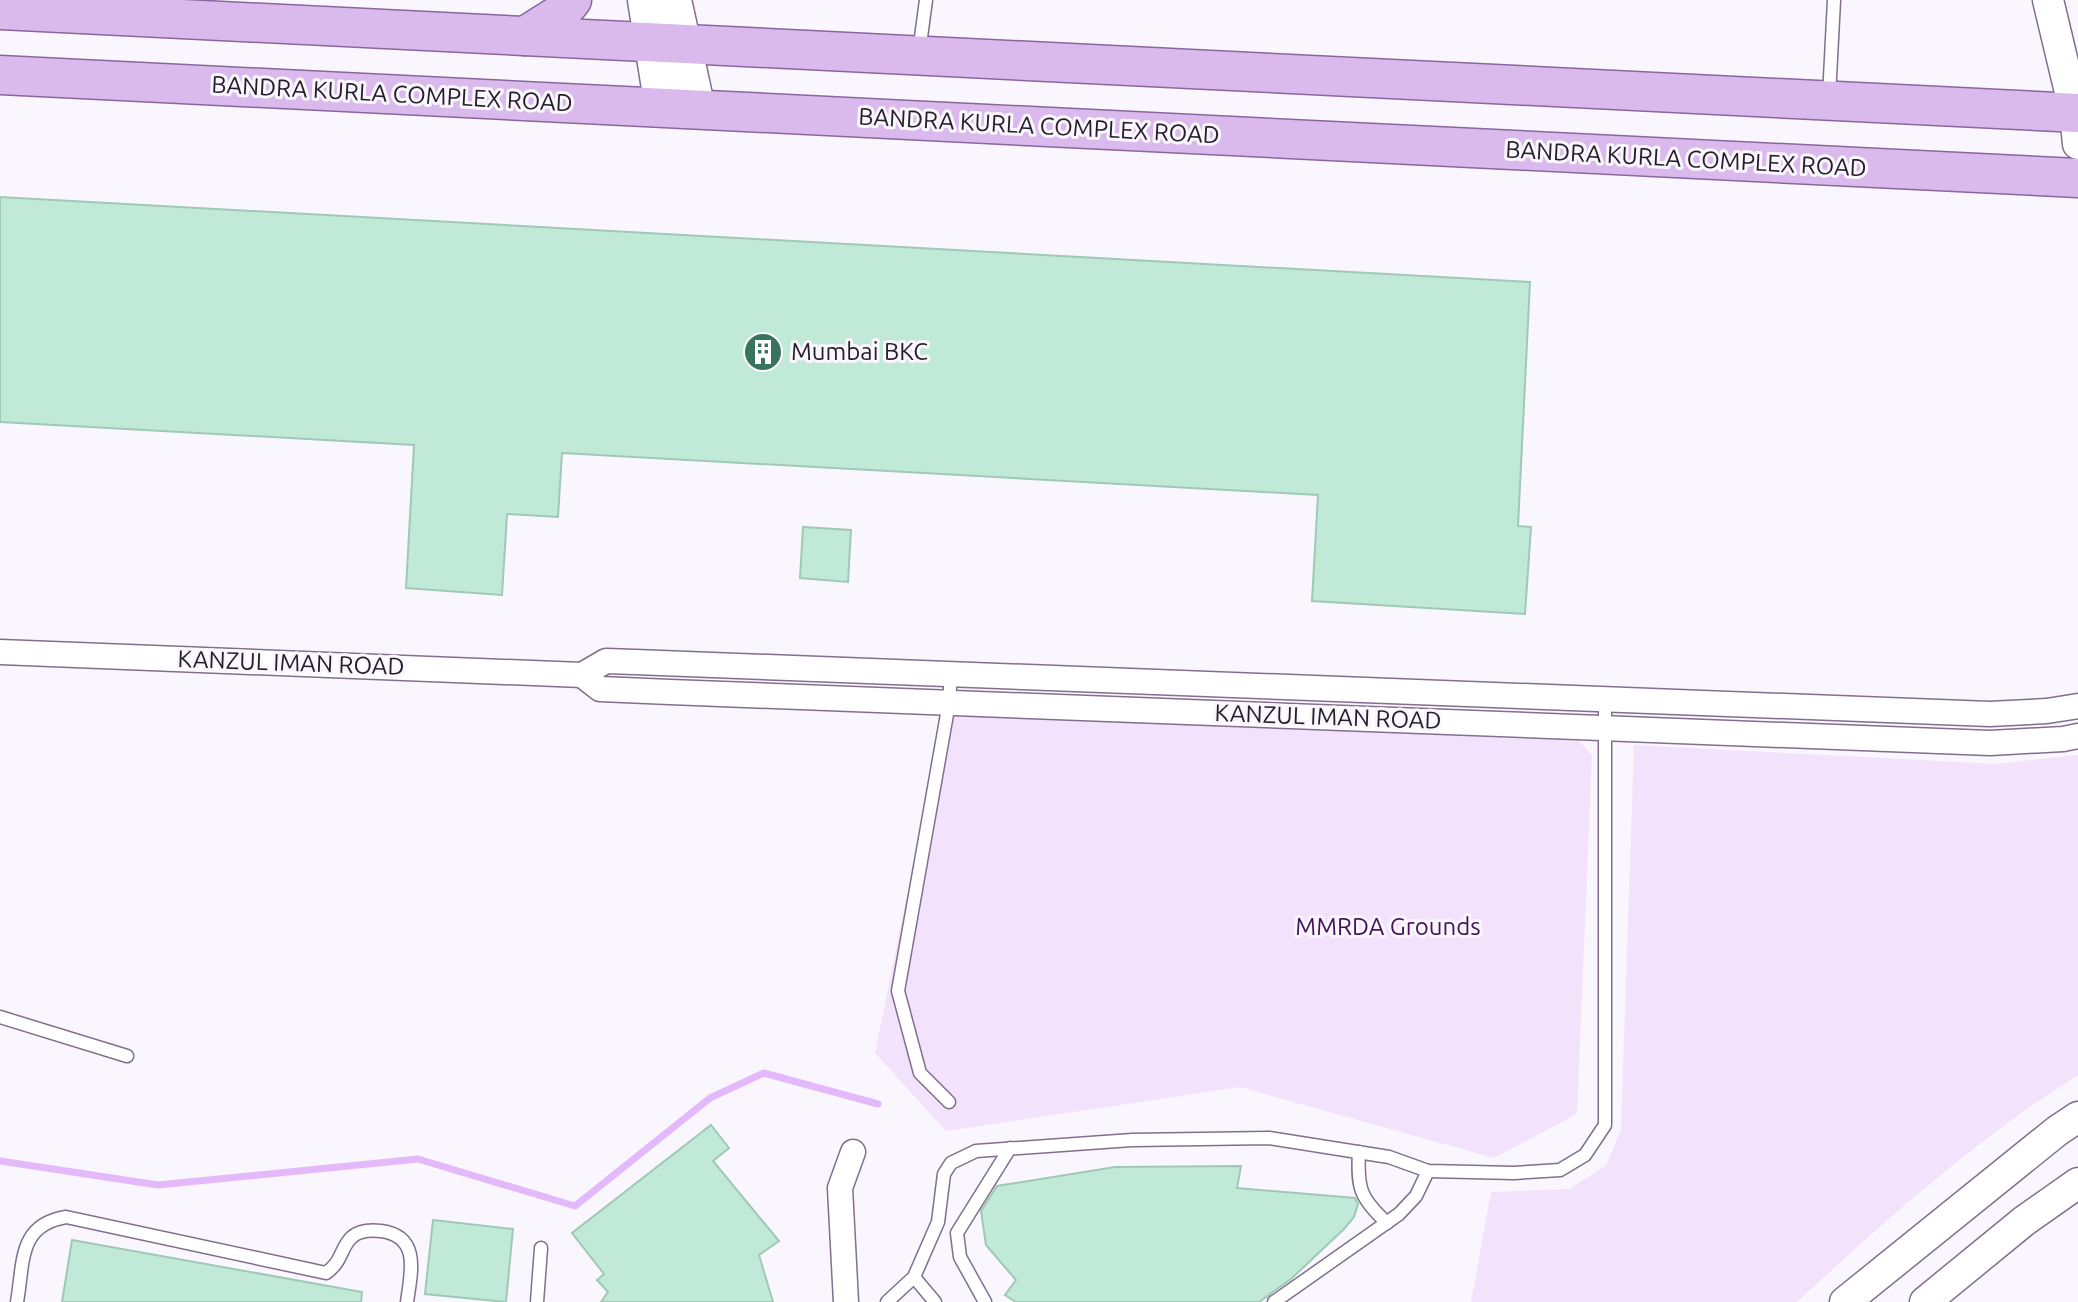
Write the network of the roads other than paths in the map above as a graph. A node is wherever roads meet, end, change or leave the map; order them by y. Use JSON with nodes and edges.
{"nodes":[{"id":1,"x":572,"y":0,"type":"edge"},
{"id":2,"x":645,"y":0,"type":"edge"},
{"id":3,"x":674,"y":0,"type":"edge"},
{"id":4,"x":926,"y":0,"type":"edge"},
{"id":5,"x":1834,"y":0,"type":"edge"},
{"id":6,"x":2048,"y":0,"type":"edge"},
{"id":7,"x":0,"y":10,"type":"edge"},
{"id":8,"x":525,"y":36,"type":"junction"},
{"id":9,"x":667,"y":43,"type":"junction"},
{"id":10,"x":918,"y":56,"type":"junction"},
{"id":11,"x":0,"y":75,"type":"edge"},
{"id":12,"x":1829,"y":101,"type":"junction"},
{"id":13,"x":680,"y":108,"type":"junction"},
{"id":14,"x":2077,"y":124,"type":"edge"},
{"id":15,"x":2078,"y":178,"type":"edge"},
{"id":16,"x":0,"y":652,"type":"edge"},
{"id":17,"x":951,"y":674,"type":"junction"},
{"id":18,"x":582,"y":675,"type":"junction"},
{"id":19,"x":1605,"y":699,"type":"junction"},
{"id":20,"x":949,"y":703,"type":"junction"},
{"id":21,"x":2078,"y":706,"type":"edge"},
{"id":22,"x":1605,"y":728,"type":"junction"},
{"id":23,"x":2078,"y":736,"type":"edge"},
{"id":24,"x":0,"y":1017,"type":"edge"},
{"id":25,"x":127,"y":1056,"type":"dead end"},
{"id":26,"x":949,"y":1102,"type":"dead end"},
{"id":27,"x":2078,"y":1117,"type":"edge"},
{"id":28,"x":1010,"y":1148,"type":"junction"},
{"id":29,"x":853,"y":1152,"type":"dead end"},
{"id":30,"x":1359,"y":1152,"type":"junction"},
{"id":31,"x":1428,"y":1171,"type":"junction"},
{"id":32,"x":2078,"y":1183,"type":"edge"},
{"id":33,"x":1387,"y":1223,"type":"junction"},
{"id":34,"x":541,"y":1248,"type":"dead end"},
{"id":35,"x":1906,"y":1253,"type":"junction"},
{"id":36,"x":914,"y":1277,"type":"junction"},
{"id":37,"x":1932,"y":1297,"type":"edge"},
{"id":38,"x":17,"y":1302,"type":"edge"},
{"id":39,"x":407,"y":1302,"type":"edge"},
{"id":40,"x":537,"y":1302,"type":"edge"},
{"id":41,"x":846,"y":1302,"type":"edge"},
{"id":42,"x":887,"y":1302,"type":"edge"},
{"id":43,"x":935,"y":1302,"type":"edge"},
{"id":44,"x":985,"y":1302,"type":"edge"},
{"id":45,"x":1274,"y":1302,"type":"edge"},
{"id":46,"x":1845,"y":1302,"type":"edge"}],
"edges":[{"from":1,"to":8,"type":"main road"},
{"from":2,"to":9,"type":"main road"},
{"from":3,"to":9,"type":"main road"},
{"from":4,"to":10,"type":"lane"},
{"from":5,"to":12,"type":"lane"},
{"from":6,"to":14,"type":"street"},
{"from":7,"to":8,"type":"main road"},
{"from":8,"to":9,"type":"main road"},
{"from":9,"to":10,"type":"main road"},
{"from":9,"to":13,"type":"main road"},
{"from":10,"to":12,"type":"main road"},
{"from":11,"to":13,"type":"main road","name":"BANDRA KURLA COMPLEX ROAD"},
{"from":12,"to":14,"type":"main road"},
{"from":13,"to":15,"type":"main road","name":"BANDRA KURLA COMPLEX ROAD"},
{"from":16,"to":18,"type":"street","name":"KANZUL IMAN ROAD"},
{"from":17,"to":18,"type":"street","name":"KANZUL IMAN ROAD"},
{"from":17,"to":19,"type":"street","name":"KANZUL IMAN ROAD"},
{"from":17,"to":20,"type":"lane"},
{"from":18,"to":20,"type":"street","name":"KANZUL IMAN ROAD"},
{"from":19,"to":21,"type":"street","name":"KANZUL IMAN ROAD"},
{"from":19,"to":22,"type":"lane"},
{"from":20,"to":22,"type":"street","name":"KANZUL IMAN ROAD"},
{"from":20,"to":26,"type":"lane"},
{"from":22,"to":23,"type":"street","name":"KANZUL IMAN ROAD"},
{"from":22,"to":31,"type":"lane"},
{"from":24,"to":25,"type":"lane"},
{"from":27,"to":35,"type":"street"},
{"from":28,"to":30,"type":"lane"},
{"from":28,"to":36,"type":"lane"},
{"from":28,"to":44,"type":"lane"},
{"from":29,"to":41,"type":"street"},
{"from":30,"to":31,"type":"lane"},
{"from":30,"to":33,"type":"lane"},
{"from":31,"to":33,"type":"lane"},
{"from":32,"to":37,"type":"street"},
{"from":33,"to":45,"type":"lane"},
{"from":34,"to":40,"type":"lane"},
{"from":35,"to":37,"type":"street"},
{"from":35,"to":46,"type":"street"},
{"from":36,"to":42,"type":"lane"},
{"from":36,"to":43,"type":"lane"},
{"from":38,"to":39,"type":"lane"}]}
